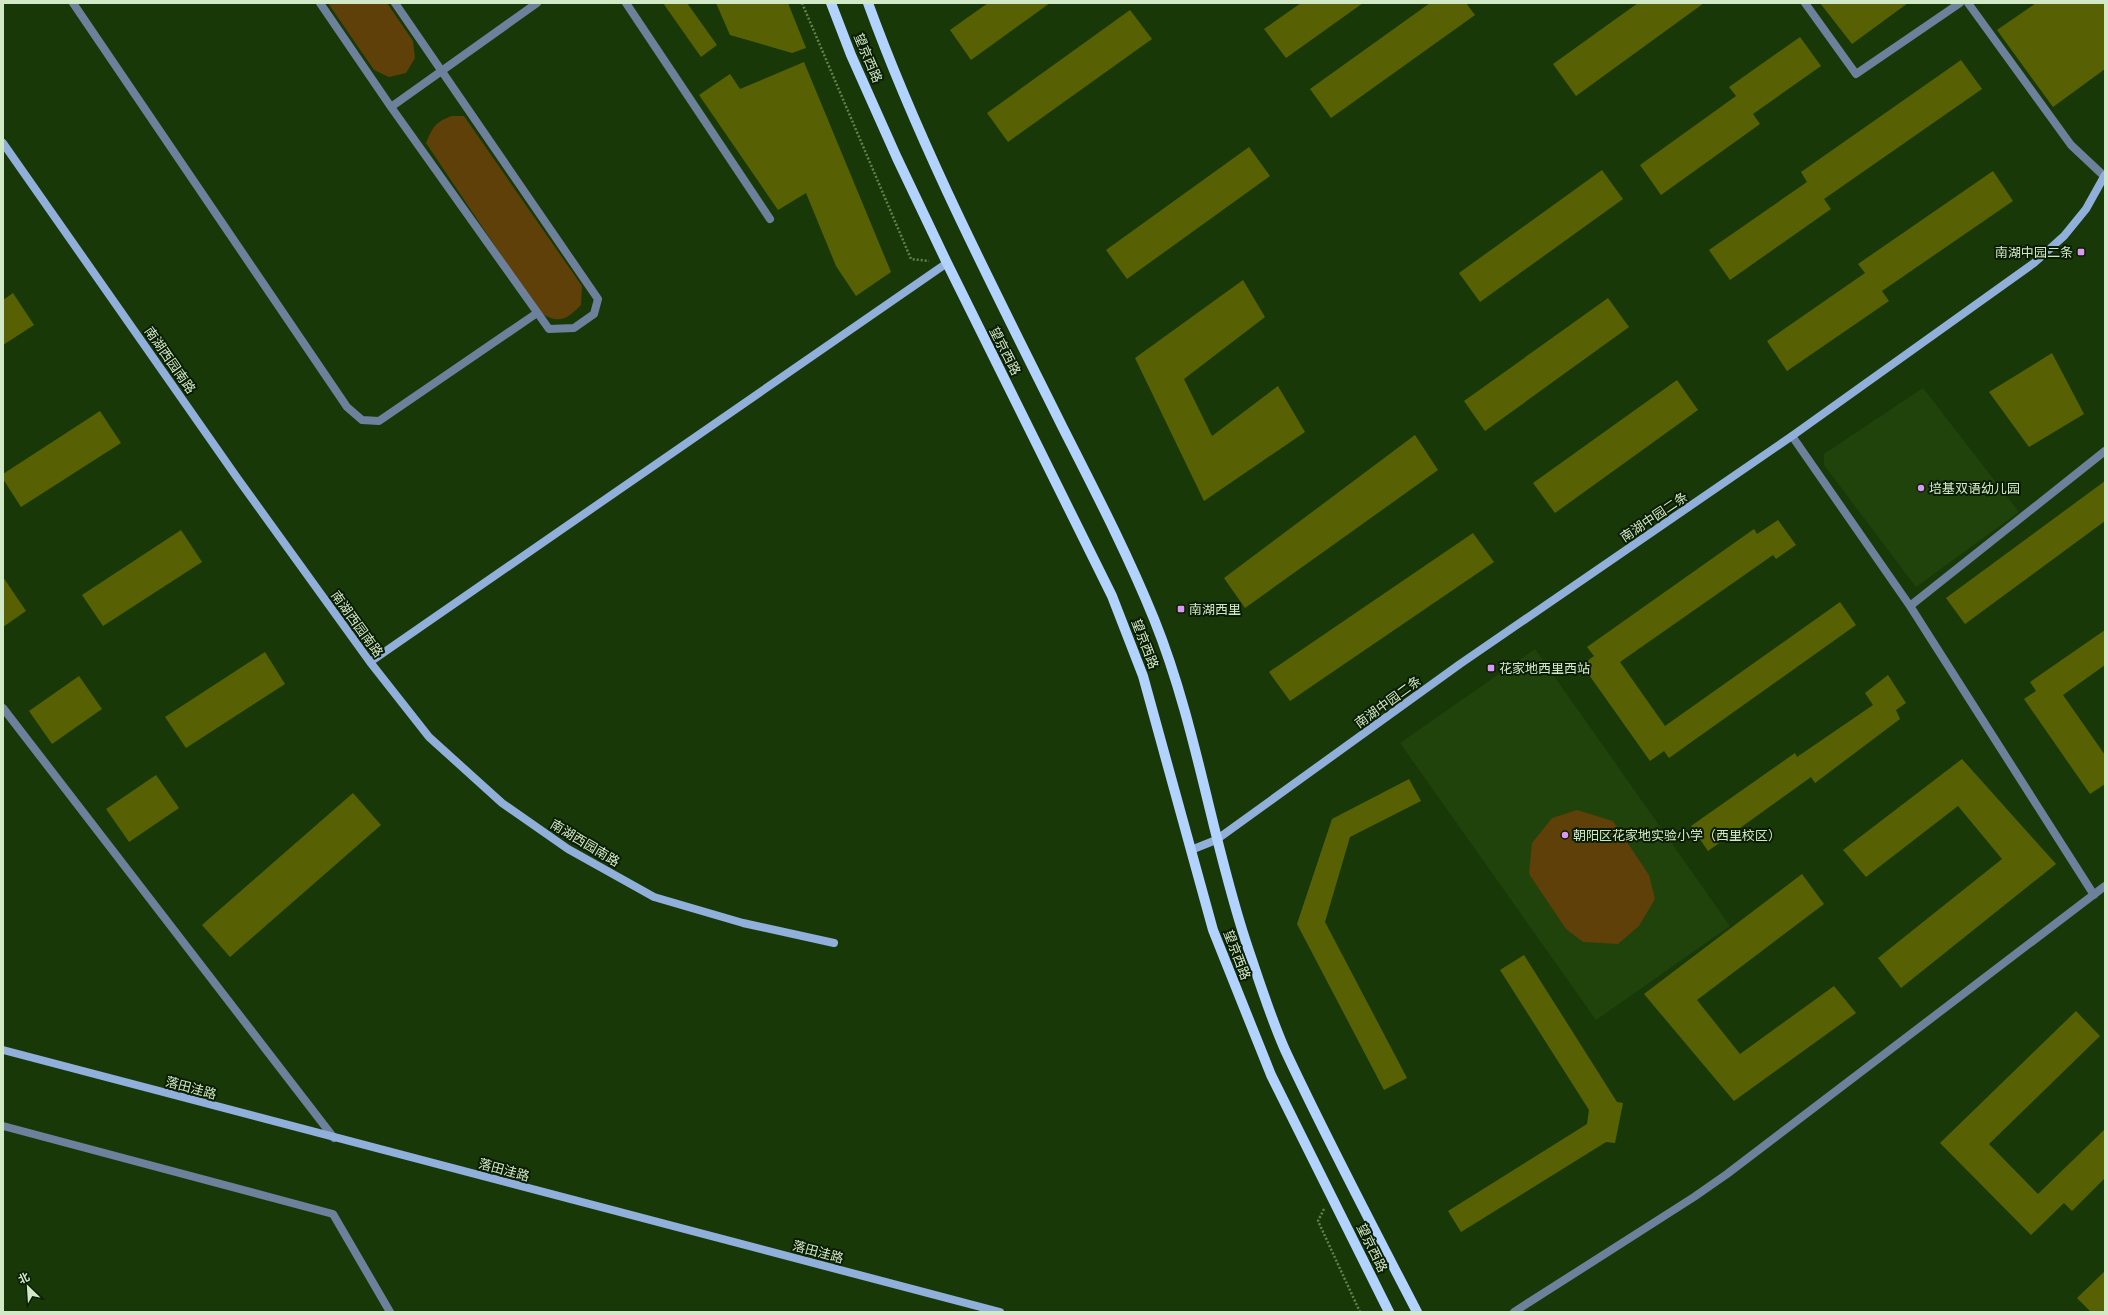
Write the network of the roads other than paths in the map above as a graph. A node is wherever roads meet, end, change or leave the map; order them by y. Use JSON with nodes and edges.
{"nodes":[{"id":1,"x":73,"y":3,"type":"edge"},
{"id":2,"x":320,"y":3,"type":"edge"},
{"id":3,"x":395,"y":3,"type":"edge"},
{"id":4,"x":537,"y":3,"type":"edge"},
{"id":5,"x":626,"y":3,"type":"edge"},
{"id":6,"x":831,"y":3,"type":"edge"},
{"id":7,"x":868,"y":3,"type":"edge"},
{"id":8,"x":1805,"y":3,"type":"edge"},
{"id":9,"x":1960,"y":3,"type":"edge"},
{"id":10,"x":1968,"y":3,"type":"edge"},
{"id":11,"x":441,"y":70,"type":"junction"},
{"id":12,"x":391,"y":107,"type":"junction"},
{"id":13,"x":3,"y":142,"type":"edge"},
{"id":14,"x":2105,"y":176,"type":"edge"},
{"id":15,"x":770,"y":219,"type":"dead end"},
{"id":16,"x":947,"y":263,"type":"junction"},
{"id":17,"x":537,"y":313,"type":"junction"},
{"id":18,"x":1792,"y":436,"type":"junction"},
{"id":19,"x":2105,"y":451,"type":"edge"},
{"id":20,"x":1910,"y":606,"type":"junction"},
{"id":21,"x":370,"y":662,"type":"junction"},
{"id":22,"x":3,"y":708,"type":"edge"},
{"id":23,"x":1216,"y":840,"type":"junction"},
{"id":24,"x":1191,"y":850,"type":"junction"},
{"id":25,"x":2105,"y":886,"type":"edge"},
{"id":26,"x":2094,"y":895,"type":"junction"},
{"id":27,"x":834,"y":943,"type":"dead end"},
{"id":28,"x":3,"y":1050,"type":"edge"},
{"id":29,"x":3,"y":1126,"type":"edge"},
{"id":30,"x":334,"y":1138,"type":"junction"},
{"id":31,"x":390,"y":1312,"type":"edge"},
{"id":32,"x":1000,"y":1312,"type":"edge"},
{"id":33,"x":1389,"y":1312,"type":"edge"},
{"id":34,"x":1417,"y":1312,"type":"edge"},
{"id":35,"x":1514,"y":1312,"type":"edge"}],
"edges":[{"from":1,"to":17,"type":"street"},
{"from":2,"to":12,"type":"street"},
{"from":3,"to":11,"type":"street"},
{"from":4,"to":11,"type":"street"},
{"from":5,"to":15,"type":"street"},
{"from":6,"to":16,"type":"main road","name":"望京西路"},
{"from":7,"to":23,"type":"main road","name":"望京西路"},
{"from":8,"to":9,"type":"street"},
{"from":10,"to":14,"type":"street"},
{"from":11,"to":12,"type":"street"},
{"from":11,"to":17,"type":"street"},
{"from":12,"to":17,"type":"street"},
{"from":13,"to":21,"type":"street","name":"南湖西园南路"},
{"from":14,"to":18,"type":"street","name":"南湖中园二条"},
{"from":16,"to":21,"type":"street"},
{"from":16,"to":24,"type":"main road","name":"望京西路"},
{"from":18,"to":20,"type":"street"},
{"from":18,"to":23,"type":"street","name":"南湖中园二条"},
{"from":19,"to":20,"type":"street"},
{"from":20,"to":26,"type":"street"},
{"from":21,"to":27,"type":"street","name":"南湖西园南路"},
{"from":22,"to":30,"type":"street"},
{"from":23,"to":24,"type":"street","name":"南湖中园二条"},
{"from":23,"to":34,"type":"main road","name":"望京西路"},
{"from":24,"to":33,"type":"main road","name":"望京西路"},
{"from":25,"to":26,"type":"street"},
{"from":26,"to":35,"type":"street"},
{"from":28,"to":30,"type":"street","name":"落田洼路"},
{"from":29,"to":31,"type":"street"},
{"from":30,"to":32,"type":"street","name":"落田洼路"}]}
